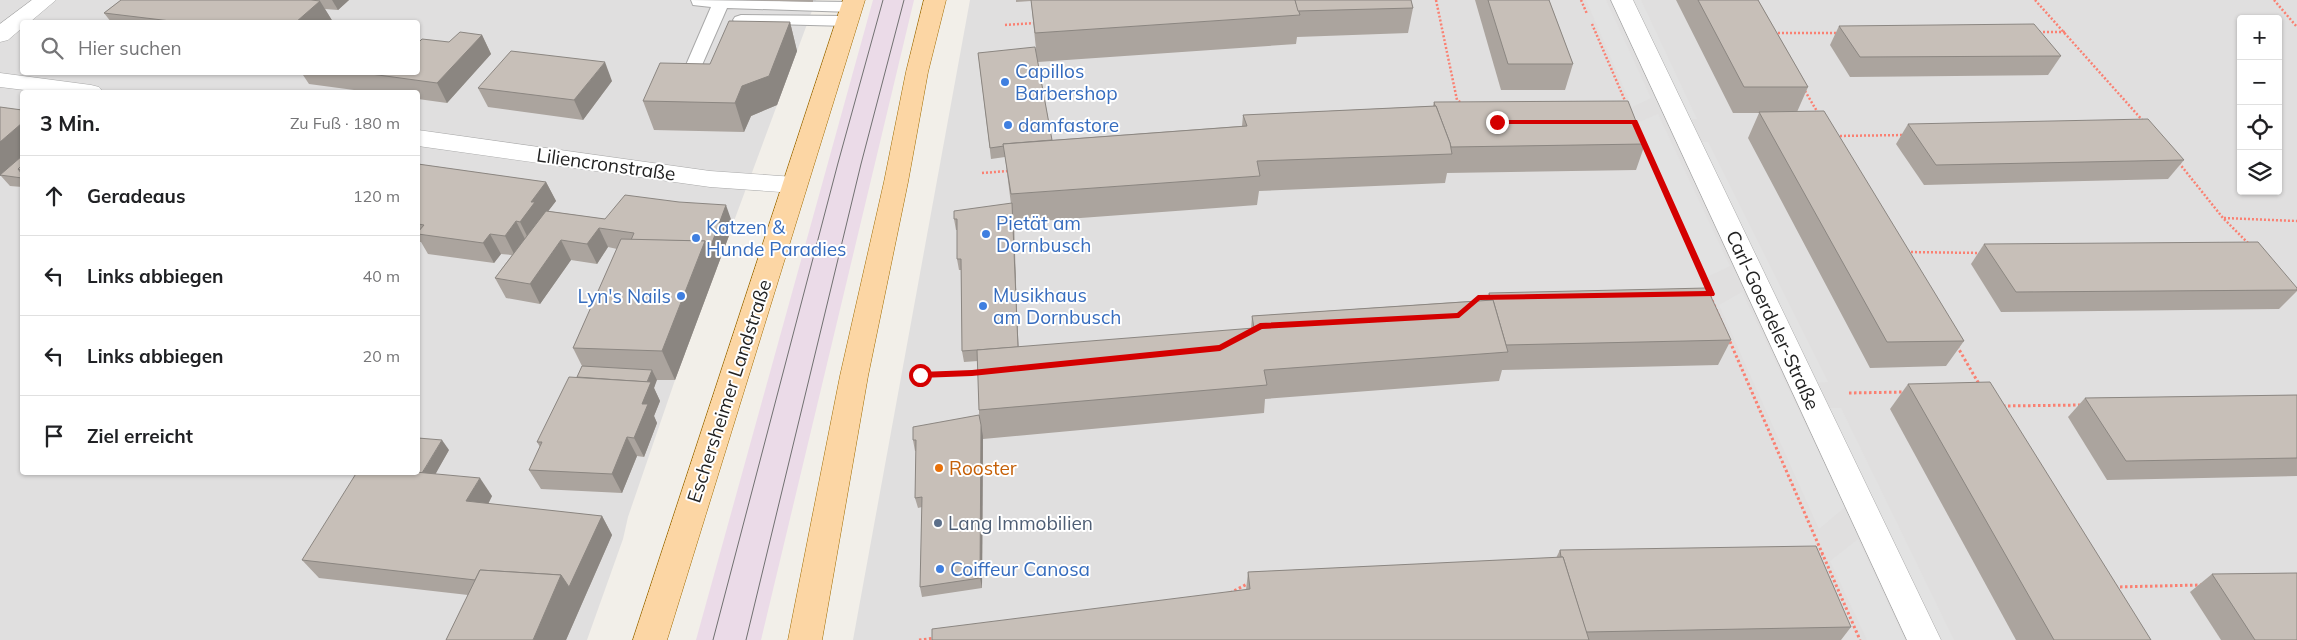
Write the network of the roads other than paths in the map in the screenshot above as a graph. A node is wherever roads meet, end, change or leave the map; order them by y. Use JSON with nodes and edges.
{"nodes":[{"id":1,"x":45,"y":0,"type":"edge"},
{"id":2,"x":699,"y":0,"type":"edge"},
{"id":3,"x":935,"y":0,"type":"edge"},
{"id":4,"x":1622,"y":0,"type":"edge"},
{"id":5,"x":720,"y":3,"type":"junction"},
{"id":6,"x":851,"y":9,"type":"edge"},
{"id":7,"x":741,"y":20,"type":"edge"},
{"id":8,"x":0,"y":35,"type":"edge"},
{"id":9,"x":694,"y":65,"type":"edge"},
{"id":10,"x":0,"y":80,"type":"edge"},
{"id":11,"x":76,"y":90,"type":"edge"},
{"id":12,"x":420,"y":138,"type":"edge"},
{"id":13,"x":795,"y":185,"type":"junction"},
{"id":14,"x":650,"y":640,"type":"edge"},
{"id":15,"x":804,"y":640,"type":"edge"},
{"id":16,"x":1924,"y":640,"type":"edge"}],
"edges":[{"from":1,"to":8,"type":"street"},
{"from":2,"to":5,"type":"lane"},
{"from":3,"to":15,"type":"main road"},
{"from":4,"to":16,"type":"street","name":"Carl-Goerdeler-Straße"},
{"from":5,"to":6,"type":"lane"},
{"from":5,"to":9,"type":"lane"},
{"from":6,"to":7,"type":"lane"},
{"from":6,"to":13,"type":"main road","name":"Eschersheimer Landstraße"},
{"from":10,"to":11,"type":"street"},
{"from":12,"to":13,"type":"street","name":"Liliencronstraße"},
{"from":13,"to":14,"type":"main road","name":"Eschersheimer Landstraße"}]}
